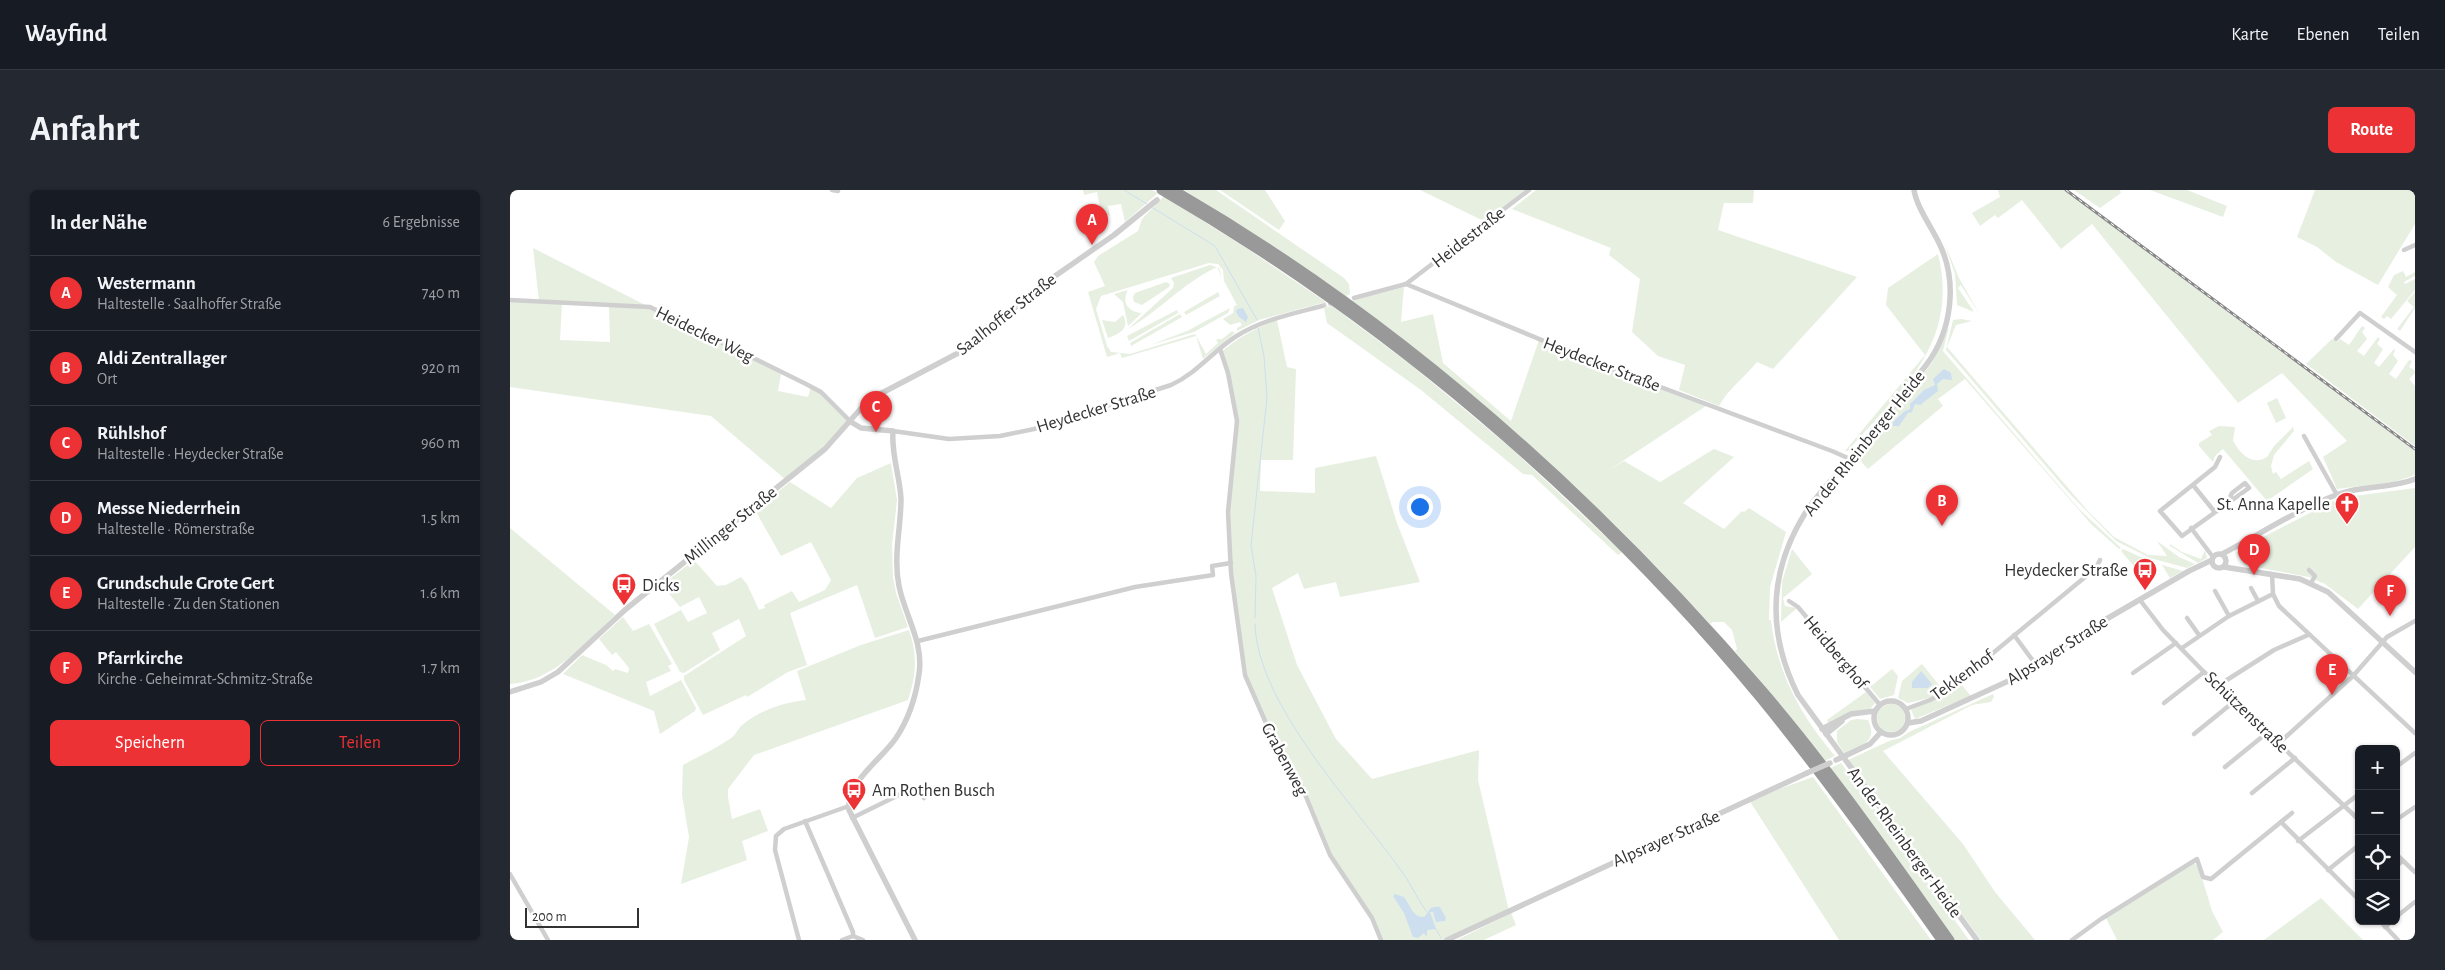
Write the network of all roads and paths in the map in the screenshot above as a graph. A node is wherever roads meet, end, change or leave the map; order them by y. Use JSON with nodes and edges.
{"nodes":[{"id":1,"x":1160,"y":190,"type":"edge"},
{"id":2,"x":1174,"y":190,"type":"edge"},
{"id":3,"x":1529,"y":190,"type":"edge"},
{"id":4,"x":1914,"y":190,"type":"edge"},
{"id":5,"x":1157,"y":200,"type":"dead end"},
{"id":6,"x":2415,"y":244,"type":"edge"},
{"id":7,"x":2404,"y":250,"type":"dead end"},
{"id":8,"x":1406,"y":284,"type":"junction"},
{"id":9,"x":1354,"y":298,"type":"dead end"},
{"id":10,"x":510,"y":300,"type":"edge"},
{"id":11,"x":1322,"y":306,"type":"tunnel mouth"},
{"id":12,"x":2336,"y":339,"type":"dead end"},
{"id":13,"x":1220,"y":349,"type":"junction"},
{"id":14,"x":2415,"y":352,"type":"edge"},
{"id":15,"x":851,"y":422,"type":"junction"},
{"id":16,"x":893,"y":431,"type":"junction"},
{"id":17,"x":2304,"y":436,"type":"dead end"},
{"id":18,"x":2220,"y":457,"type":"dead end"},
{"id":19,"x":1850,"y":459,"type":"junction"},
{"id":20,"x":2415,"y":479,"type":"edge"},
{"id":21,"x":2193,"y":485,"type":"junction"},
{"id":22,"x":2337,"y":495,"type":"junction"},
{"id":23,"x":2228,"y":502,"type":"junction"},
{"id":24,"x":2214,"y":510,"type":"junction"},
{"id":25,"x":2192,"y":528,"type":"junction"},
{"id":26,"x":2100,"y":560,"type":"dead end"},
{"id":27,"x":2225,"y":560,"type":"junction"},
{"id":28,"x":2213,"y":561,"type":"junction"},
{"id":29,"x":1231,"y":563,"type":"junction"},
{"id":30,"x":2309,"y":570,"type":"dead end"},
{"id":31,"x":2272,"y":574,"type":"junction"},
{"id":32,"x":2311,"y":583,"type":"junction"},
{"id":33,"x":2251,"y":588,"type":"dead end"},
{"id":34,"x":2215,"y":590,"type":"dead end"},
{"id":35,"x":2273,"y":594,"type":"junction"},
{"id":36,"x":2140,"y":600,"type":"junction"},
{"id":37,"x":1789,"y":601,"type":"dead end"},
{"id":38,"x":2258,"y":601,"type":"junction"},
{"id":39,"x":2229,"y":616,"type":"junction"},
{"id":40,"x":2187,"y":618,"type":"dead end"},
{"id":41,"x":2415,"y":621,"type":"edge"},
{"id":42,"x":2014,"y":635,"type":"junction"},
{"id":43,"x":2199,"y":635,"type":"junction"},
{"id":44,"x":2308,"y":635,"type":"junction"},
{"id":45,"x":918,"y":641,"type":"junction"},
{"id":46,"x":2383,"y":642,"type":"junction"},
{"id":47,"x":2176,"y":643,"type":"junction"},
{"id":48,"x":2182,"y":648,"type":"junction"},
{"id":49,"x":2036,"y":665,"type":"junction"},
{"id":50,"x":2414,"y":670,"type":"edge"},
{"id":51,"x":2204,"y":672,"type":"junction"},
{"id":52,"x":2133,"y":673,"type":"dead end"},
{"id":53,"x":2353,"y":676,"type":"junction"},
{"id":54,"x":2219,"y":685,"type":"junction"},
{"id":55,"x":510,"y":692,"type":"edge"},
{"id":56,"x":2236,"y":700,"type":"junction"},
{"id":57,"x":2164,"y":703,"type":"dead end"},
{"id":58,"x":1880,"y":705,"type":"junction"},
{"id":59,"x":1906,"y":709,"type":"junction"},
{"id":60,"x":1875,"y":711,"type":"junction"},
{"id":61,"x":1874,"y":718,"type":"junction"},
{"id":62,"x":1908,"y":722,"type":"junction"},
{"id":63,"x":1822,"y":728,"type":"junction"},
{"id":64,"x":1881,"y":732,"type":"junction"},
{"id":65,"x":2268,"y":732,"type":"junction"},
{"id":66,"x":2415,"y":733,"type":"edge"},
{"id":67,"x":1826,"y":734,"type":"junction"},
{"id":68,"x":2194,"y":734,"type":"dead end"},
{"id":69,"x":2280,"y":743,"type":"junction"},
{"id":70,"x":2415,"y":754,"type":"edge"},
{"id":71,"x":2296,"y":758,"type":"junction"},
{"id":72,"x":2400,"y":764,"type":"edge"},
{"id":73,"x":2225,"y":767,"type":"dead end"},
{"id":74,"x":2252,"y":793,"type":"dead end"},
{"id":75,"x":2355,"y":797,"type":"edge"},
{"id":76,"x":924,"y":798,"type":"dead end"},
{"id":77,"x":848,"y":806,"type":"junction"},
{"id":78,"x":2343,"y":806,"type":"junction"},
{"id":79,"x":2415,"y":808,"type":"edge"},
{"id":80,"x":2292,"y":813,"type":"dead end"},
{"id":81,"x":2355,"y":816,"type":"edge"},
{"id":82,"x":2400,"y":817,"type":"edge"},
{"id":83,"x":852,"y":818,"type":"junction"},
{"id":84,"x":805,"y":821,"type":"junction"},
{"id":85,"x":2281,"y":822,"type":"junction"},
{"id":86,"x":2298,"y":841,"type":"junction"},
{"id":87,"x":2355,"y":848,"type":"edge"},
{"id":88,"x":2400,"y":857,"type":"edge"},
{"id":89,"x":2403,"y":860,"type":"junction"},
{"id":90,"x":2400,"y":863,"type":"edge"},
{"id":91,"x":2328,"y":870,"type":"junction"},
{"id":92,"x":2415,"y":872,"type":"edge"},
{"id":93,"x":510,"y":874,"type":"edge"},
{"id":94,"x":2355,"y":895,"type":"edge"},
{"id":95,"x":2415,"y":902,"type":"edge"},
{"id":96,"x":2400,"y":915,"type":"edge"},
{"id":97,"x":2387,"y":925,"type":"edge"},
{"id":98,"x":2385,"y":927,"type":"joint"},
{"id":99,"x":853,"y":936,"type":"junction"},
{"id":100,"x":548,"y":940,"type":"edge"},
{"id":101,"x":799,"y":940,"type":"edge"},
{"id":102,"x":842,"y":940,"type":"edge"},
{"id":103,"x":863,"y":940,"type":"edge"},
{"id":104,"x":915,"y":940,"type":"edge"},
{"id":105,"x":1381,"y":940,"type":"edge"},
{"id":106,"x":1447,"y":940,"type":"edge"},
{"id":107,"x":1941,"y":940,"type":"edge"},
{"id":108,"x":1950,"y":940,"type":"edge"},
{"id":109,"x":1977,"y":940,"type":"edge"},
{"id":110,"x":2072,"y":940,"type":"edge"},
{"id":111,"x":2398,"y":940,"type":"edge"}],
"edges":[{"from":1,"to":107,"type":"highway"},
{"from":2,"to":108,"type":"highway"},
{"from":3,"to":8,"type":"street","name":"Heidestraße"},
{"from":4,"to":19,"type":"street","name":"An der Rheinberger Heide"},
{"from":5,"to":15,"type":"street","name":"Saalhoffer Straße"},
{"from":6,"to":7,"type":"street"},
{"from":8,"to":9,"type":"street"},
{"from":8,"to":19,"type":"street","name":"Heydecker Straße"},
{"from":10,"to":15,"type":"street","name":"Heidecker Weg"},
{"from":11,"to":13,"type":"street","name":"Heydecker Straße"},
{"from":12,"to":14,"type":"street"},
{"from":13,"to":16,"type":"street","name":"Heydecker Straße"},
{"from":13,"to":29,"type":"street","name":"Grabenweg"},
{"from":15,"to":16,"type":"street","name":"Heydecker Straße"},
{"from":15,"to":55,"type":"street","name":"Millinger Straße"},
{"from":16,"to":45,"type":"street"},
{"from":17,"to":22,"type":"street"},
{"from":18,"to":21,"type":"street"},
{"from":19,"to":63,"type":"street","name":"An der Rheinberger Heide"},
{"from":20,"to":22,"type":"street"},
{"from":21,"to":24,"type":"street"},
{"from":21,"to":25,"type":"street"},
{"from":22,"to":27,"type":"street"},
{"from":23,"to":23,"type":"street"},
{"from":23,"to":24,"type":"street"},
{"from":24,"to":25,"type":"street"},
{"from":25,"to":28,"type":"street"},
{"from":26,"to":42,"type":"street","name":"Tekkenhof"},
{"from":27,"to":28,"type":"street"},
{"from":27,"to":28,"type":"street"},
{"from":27,"to":31,"type":"street"},
{"from":28,"to":36,"type":"street","name":"Alpsrayer Straße"},
{"from":29,"to":45,"type":"street"},
{"from":29,"to":105,"type":"street","name":"Grabenweg"},
{"from":30,"to":32,"type":"street"},
{"from":31,"to":32,"type":"street"},
{"from":31,"to":35,"type":"street"},
{"from":32,"to":46,"type":"street"},
{"from":33,"to":38,"type":"street"},
{"from":34,"to":39,"type":"street"},
{"from":35,"to":38,"type":"street"},
{"from":35,"to":44,"type":"street"},
{"from":36,"to":47,"type":"street","name":"Schützenstraße"},
{"from":36,"to":49,"type":"street","name":"Alpsrayer Straße"},
{"from":37,"to":58,"type":"street","name":"Heidberghof"},
{"from":38,"to":39,"type":"street"},
{"from":39,"to":43,"type":"street"},
{"from":40,"to":43,"type":"street"},
{"from":41,"to":46,"type":"street"},
{"from":42,"to":49,"type":"street"},
{"from":42,"to":59,"type":"street","name":"Tekkenhof"},
{"from":43,"to":48,"type":"street"},
{"from":44,"to":53,"type":"street"},
{"from":44,"to":54,"type":"street"},
{"from":45,"to":77,"type":"street"},
{"from":46,"to":50,"type":"street"},
{"from":46,"to":53,"type":"street"},
{"from":47,"to":48,"type":"street","name":"Schützenstraße"},
{"from":47,"to":52,"type":"street"},
{"from":48,"to":51,"type":"street","name":"Schützenstraße"},
{"from":49,"to":62,"type":"street","name":"Alpsrayer Straße"},
{"from":51,"to":54,"type":"street","name":"Schützenstraße"},
{"from":51,"to":57,"type":"street"},
{"from":53,"to":66,"type":"street"},
{"from":53,"to":69,"type":"street"},
{"from":54,"to":56,"type":"street","name":"Schützenstraße"},
{"from":56,"to":65,"type":"street","name":"Schützenstraße"},
{"from":56,"to":68,"type":"street"},
{"from":58,"to":59,"type":"street"},
{"from":58,"to":60,"type":"street"},
{"from":59,"to":62,"type":"street"},
{"from":60,"to":61,"type":"street"},
{"from":60,"to":63,"type":"street"},
{"from":61,"to":64,"type":"street"},
{"from":61,"to":67,"type":"street"},
{"from":62,"to":64,"type":"street","name":"Alpsrayer Straße"},
{"from":63,"to":67,"type":"street","name":"An der Rheinberger Heide"},
{"from":64,"to":106,"type":"street","name":"Alpsrayer Straße","bridge":true},
{"from":65,"to":69,"type":"street","name":"Schützenstraße"},
{"from":65,"to":73,"type":"street"},
{"from":67,"to":109,"type":"street","name":"An der Rheinberger Heide"},
{"from":69,"to":71,"type":"street","name":"Schützenstraße"},
{"from":70,"to":72,"type":"street"},
{"from":71,"to":74,"type":"street"},
{"from":71,"to":78,"type":"street","name":"Schützenstraße"},
{"from":75,"to":78,"type":"street"},
{"from":76,"to":83,"type":"street"},
{"from":77,"to":83,"type":"street"},
{"from":77,"to":84,"type":"street"},
{"from":78,"to":81,"type":"street","name":"Schützenstraße"},
{"from":78,"to":86,"type":"street"},
{"from":79,"to":82,"type":"street"},
{"from":80,"to":85,"type":"street"},
{"from":83,"to":104,"type":"street"},
{"from":84,"to":99,"type":"street"},
{"from":84,"to":101,"type":"street"},
{"from":85,"to":86,"type":"street"},
{"from":85,"to":110,"type":"street"},
{"from":86,"to":91,"type":"street"},
{"from":87,"to":91,"type":"street"},
{"from":88,"to":89,"type":"street"},
{"from":89,"to":90,"type":"street"},
{"from":89,"to":92,"type":"street"},
{"from":91,"to":94,"type":"street"},
{"from":93,"to":100,"type":"street"},
{"from":95,"to":96,"type":"street"},
{"from":97,"to":98,"type":"street"},
{"from":98,"to":111,"type":"street"},
{"from":99,"to":102,"type":"street"},
{"from":99,"to":103,"type":"street"}]}
